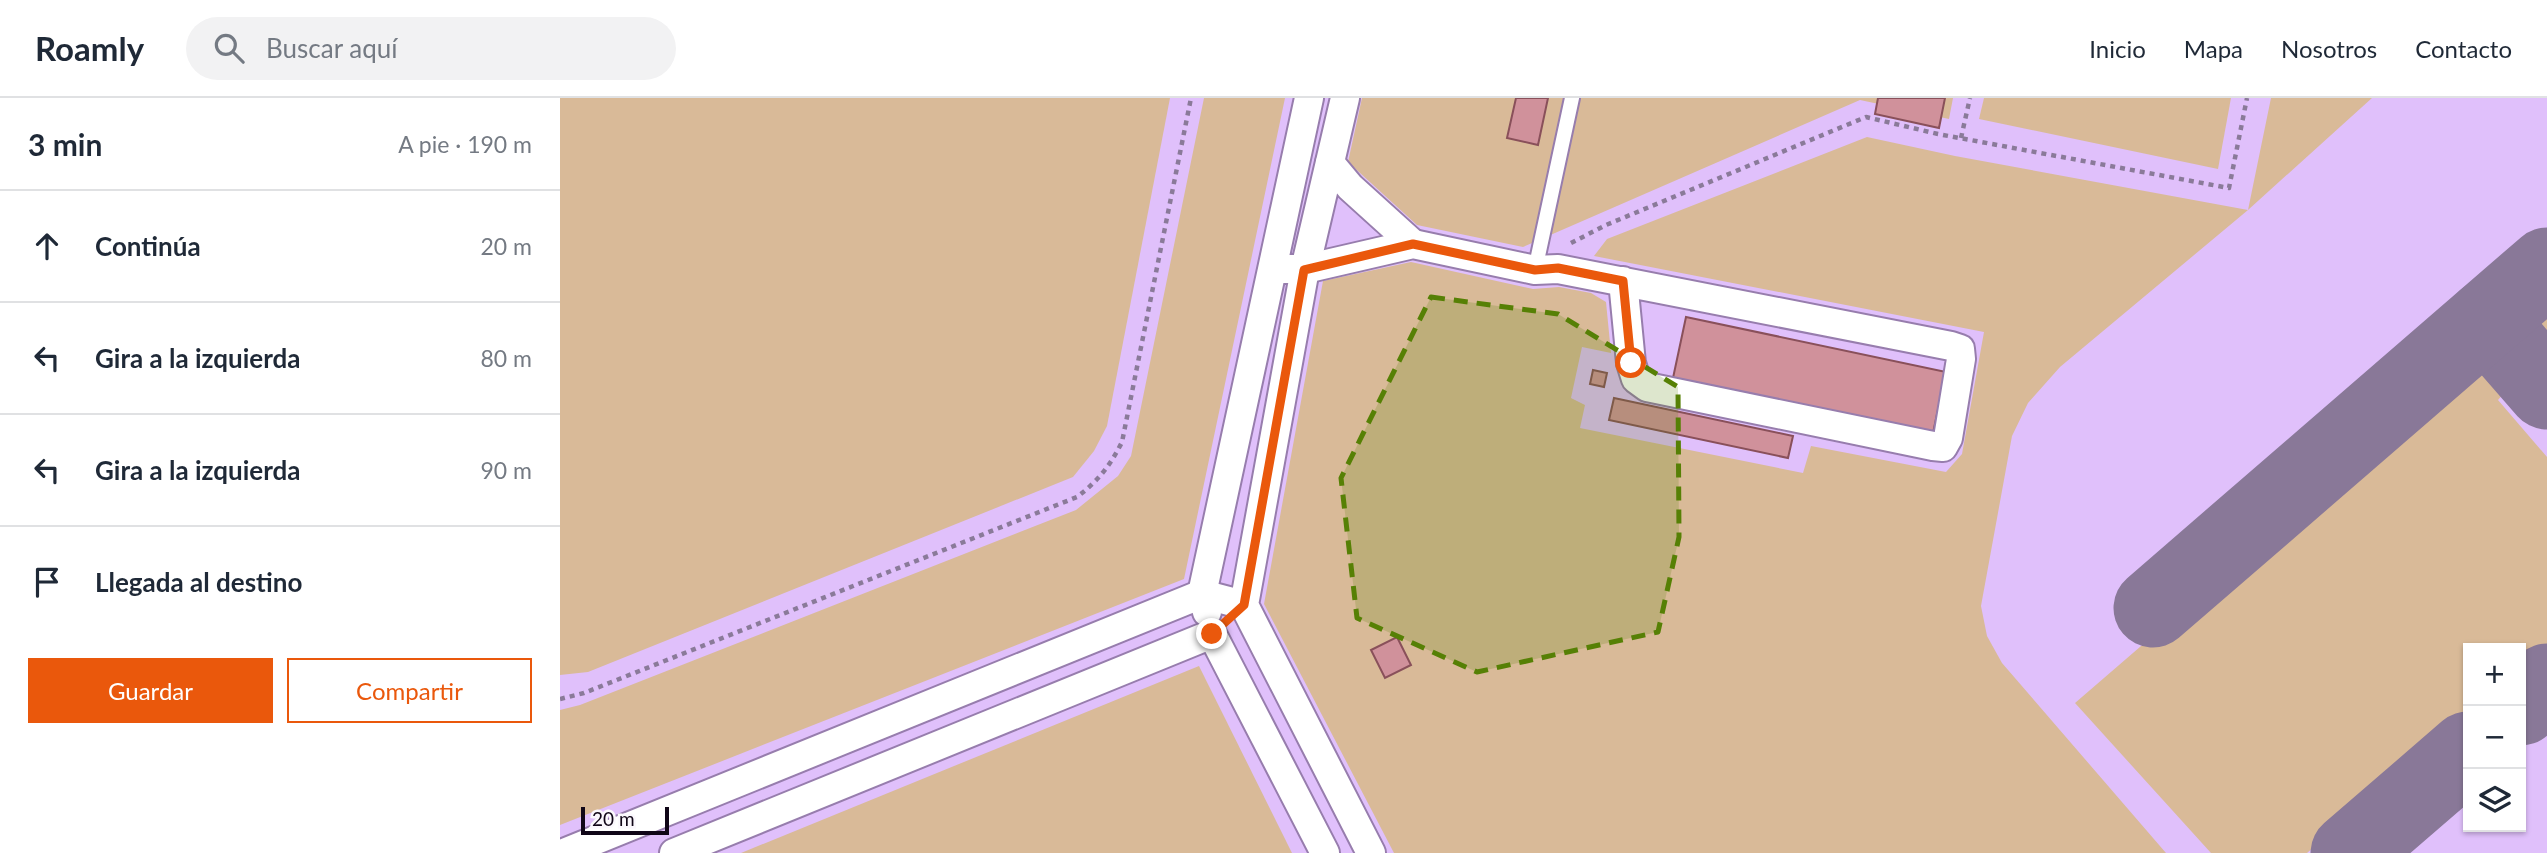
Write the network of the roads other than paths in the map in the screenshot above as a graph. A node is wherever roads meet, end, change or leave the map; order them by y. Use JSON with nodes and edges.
{"nodes":[{"id":1,"x":1309,"y":98,"type":"edge"},
{"id":2,"x":1345,"y":98,"type":"edge"},
{"id":3,"x":1572,"y":98,"type":"edge"},
{"id":4,"x":1330,"y":163,"type":"junction"},
{"id":5,"x":1413,"y":244,"type":"junction"},
{"id":6,"x":1273,"y":269,"type":"junction"},
{"id":7,"x":1547,"y":269,"type":"junction"},
{"id":8,"x":1304,"y":270,"type":"junction"},
{"id":9,"x":1623,"y":281,"type":"junction"},
{"id":10,"x":1202,"y":594,"type":"junction"},
{"id":11,"x":1244,"y":605,"type":"junction"},
{"id":12,"x":1212,"y":634,"type":"junction"},
{"id":13,"x":564,"y":853,"type":"edge"},
{"id":14,"x":674,"y":853,"type":"edge"},
{"id":15,"x":1325,"y":853,"type":"edge"},
{"id":16,"x":1371,"y":853,"type":"edge"}],
"edges":[{"from":1,"to":6,"type":"street"},
{"from":2,"to":4,"type":"street"},
{"from":3,"to":7,"type":"lane"},
{"from":4,"to":5,"type":"street"},
{"from":4,"to":8,"type":"street"},
{"from":5,"to":7,"type":"street"},
{"from":5,"to":8,"type":"street"},
{"from":6,"to":8,"type":"street"},
{"from":6,"to":10,"type":"street"},
{"from":7,"to":9,"type":"street"},
{"from":8,"to":11,"type":"street"},
{"from":9,"to":9,"type":"street"},
{"from":10,"to":11,"type":"street"},
{"from":10,"to":12,"type":"street"},
{"from":10,"to":13,"type":"street"},
{"from":11,"to":12,"type":"street"},
{"from":11,"to":16,"type":"street"},
{"from":12,"to":14,"type":"street"},
{"from":12,"to":15,"type":"street"}]}
